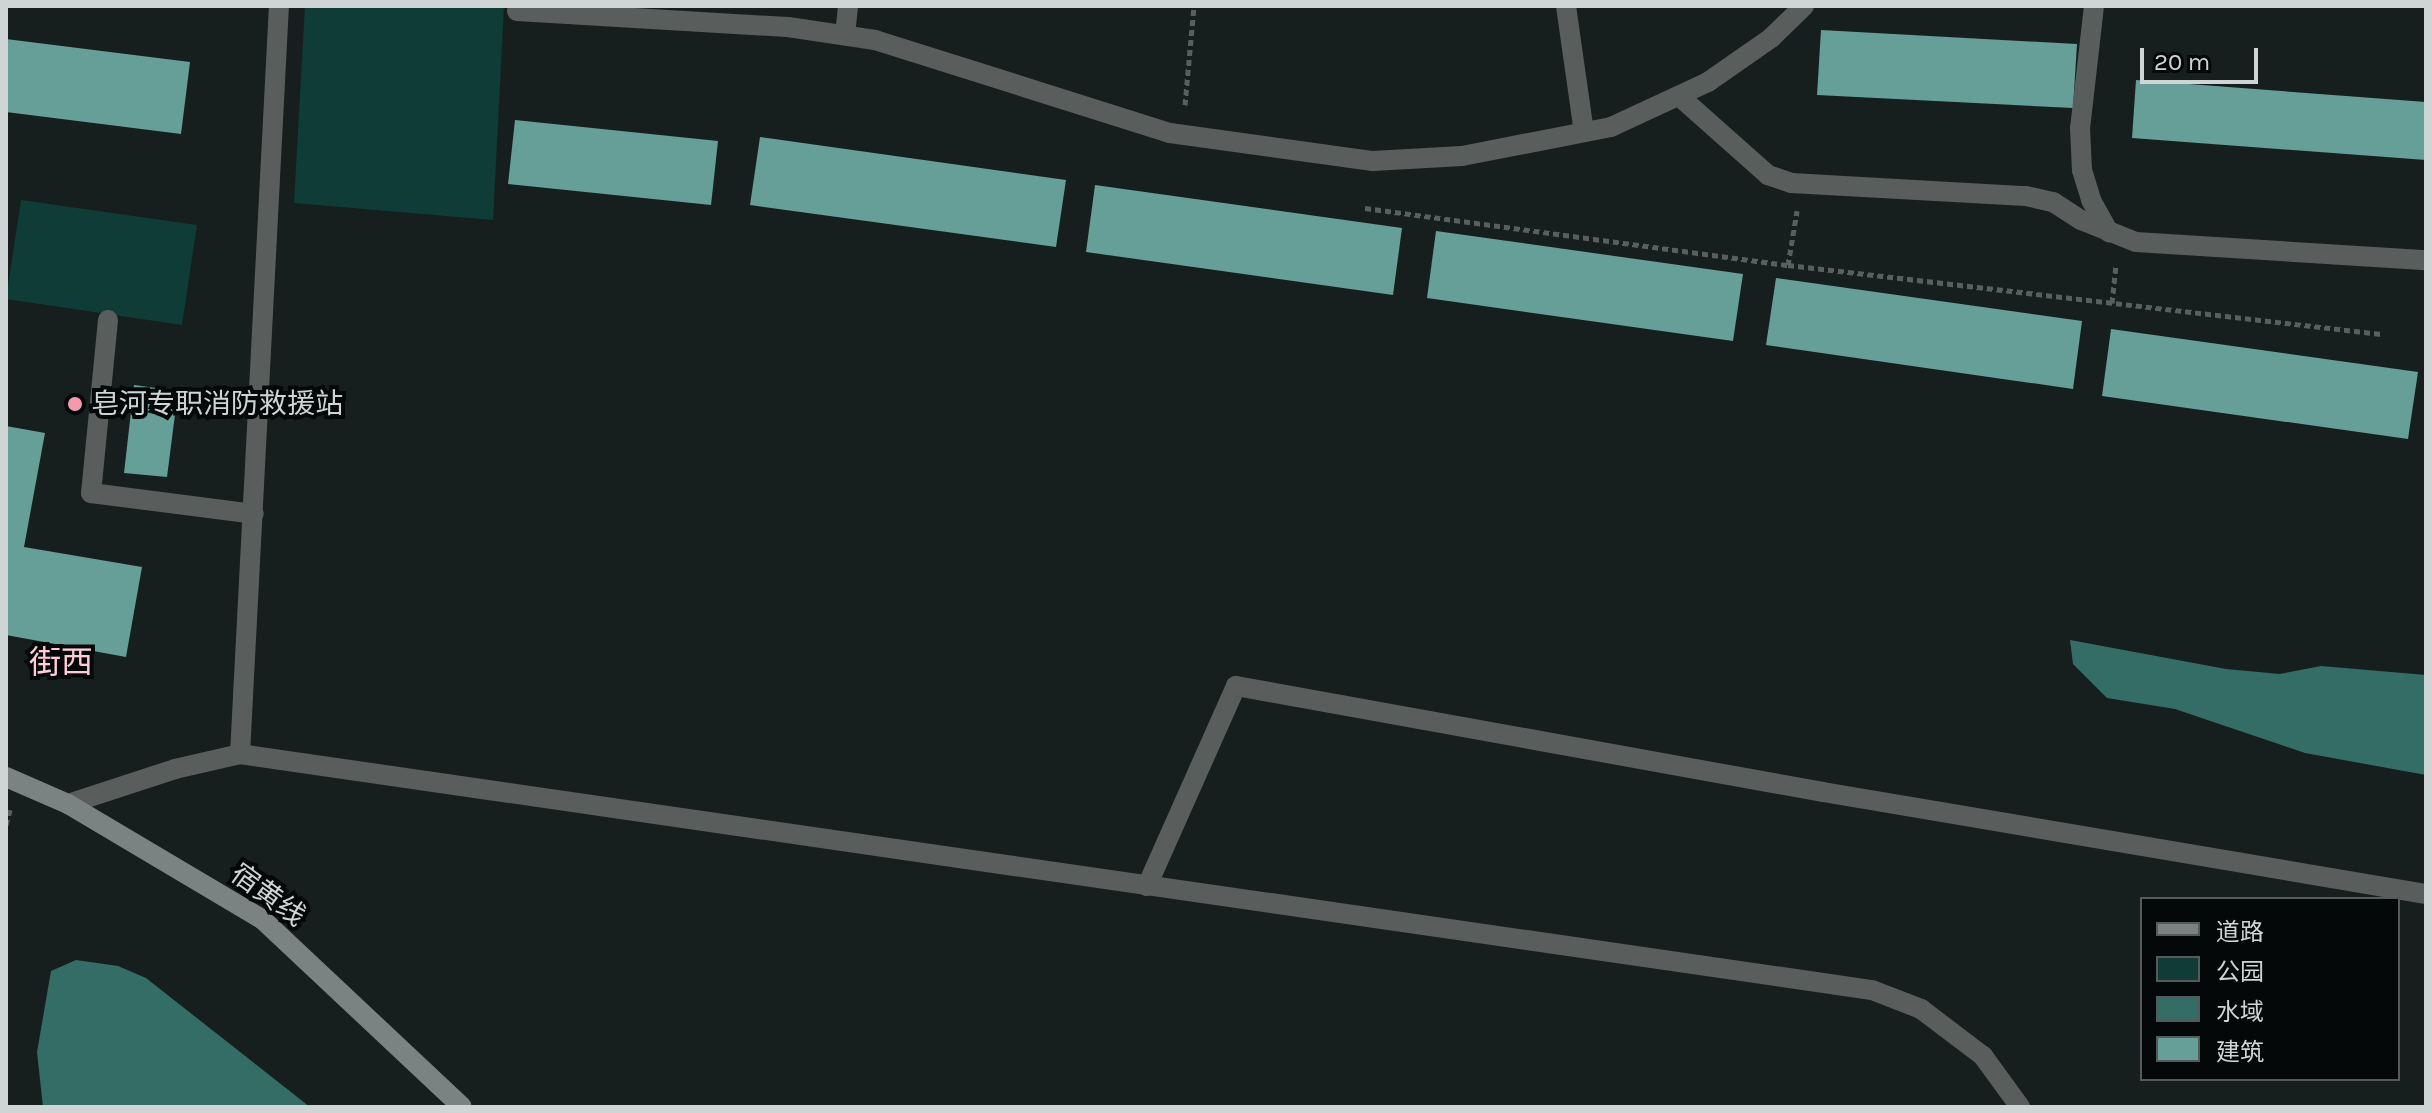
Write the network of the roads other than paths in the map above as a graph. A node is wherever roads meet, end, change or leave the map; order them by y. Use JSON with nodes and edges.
{"nodes":[{"id":1,"x":279,"y":6,"type":"edge"},
{"id":2,"x":848,"y":6,"type":"edge"},
{"id":3,"x":1566,"y":6,"type":"edge"},
{"id":4,"x":1804,"y":6,"type":"edge"},
{"id":5,"x":2094,"y":6,"type":"edge"},
{"id":6,"x":517,"y":11,"type":"dead end"},
{"id":7,"x":845,"y":35,"type":"junction"},
{"id":8,"x":1679,"y":96,"type":"junction"},
{"id":9,"x":1584,"y":132,"type":"junction"},
{"id":10,"x":2109,"y":232,"type":"junction"},
{"id":11,"x":2426,"y":260,"type":"edge"},
{"id":12,"x":108,"y":320,"type":"dead end"},
{"id":13,"x":254,"y":514,"type":"junction"},
{"id":14,"x":240,"y":754,"type":"junction"},
{"id":15,"x":6,"y":777,"type":"edge"},
{"id":16,"x":68,"y":804,"type":"junction"},
{"id":17,"x":1147,"y":886,"type":"junction"},
{"id":18,"x":2426,"y":894,"type":"edge"},
{"id":19,"x":462,"y":1107,"type":"edge"},
{"id":20,"x":2020,"y":1107,"type":"edge"}],
"edges":[{"from":1,"to":13,"type":"street"},
{"from":2,"to":7,"type":"street"},
{"from":3,"to":9,"type":"street"},
{"from":4,"to":8,"type":"street"},
{"from":5,"to":10,"type":"street"},
{"from":6,"to":7,"type":"street"},
{"from":7,"to":9,"type":"street"},
{"from":8,"to":9,"type":"street"},
{"from":8,"to":10,"type":"street"},
{"from":10,"to":11,"type":"street"},
{"from":12,"to":13,"type":"street"},
{"from":13,"to":14,"type":"street"},
{"from":14,"to":16,"type":"street"},
{"from":14,"to":17,"type":"street"},
{"from":15,"to":16,"type":"main road","name":"宿黄线"},
{"from":16,"to":19,"type":"main road","name":"宿黄线"},
{"from":17,"to":18,"type":"street"},
{"from":17,"to":20,"type":"street"}]}
